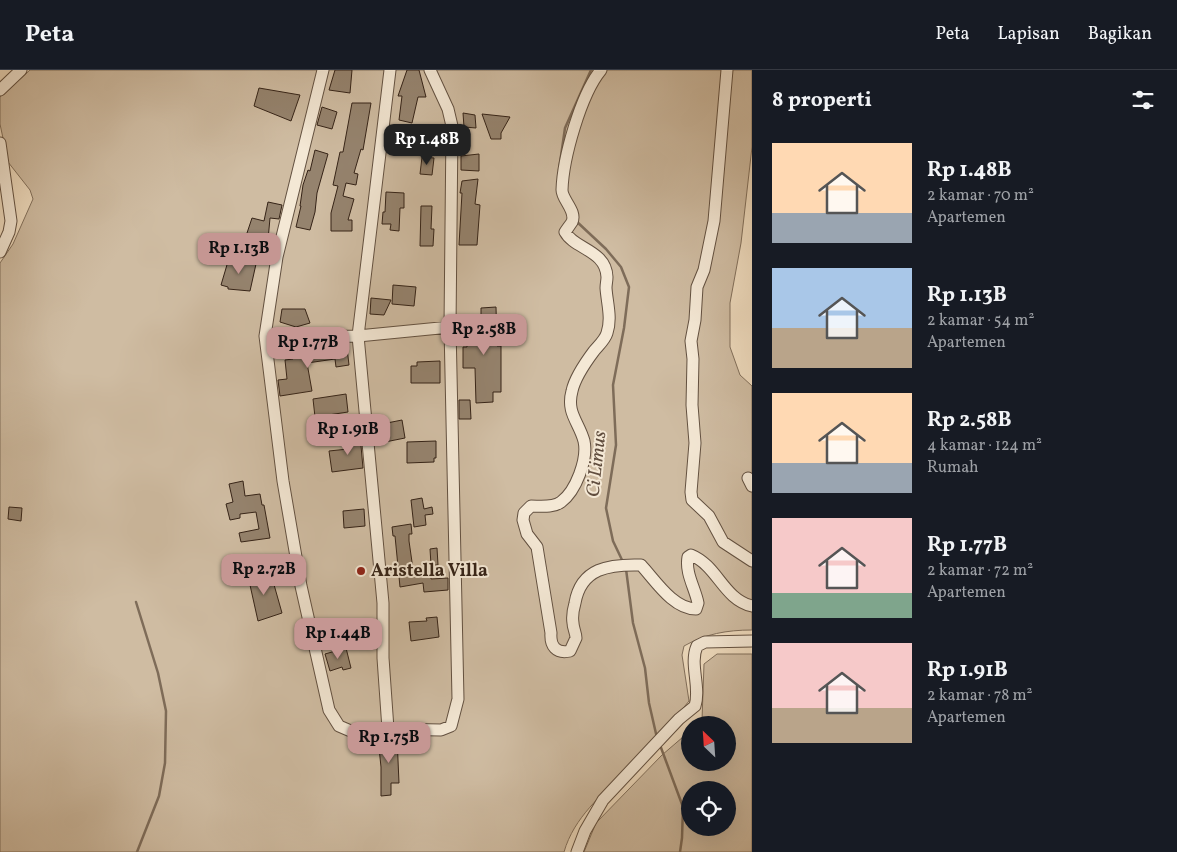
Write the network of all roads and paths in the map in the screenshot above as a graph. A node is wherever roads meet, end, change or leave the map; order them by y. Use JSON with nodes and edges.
{"nodes":[{"id":1,"x":21,"y":70,"type":"edge"},
{"id":2,"x":323,"y":70,"type":"edge"},
{"id":3,"x":390,"y":70,"type":"edge"},
{"id":4,"x":430,"y":70,"type":"edge"},
{"id":5,"x":601,"y":70,"type":"edge"},
{"id":6,"x":728,"y":70,"type":"edge"},
{"id":7,"x":0,"y":90,"type":"edge"},
{"id":8,"x":0,"y":143,"type":"edge"},
{"id":9,"x":3,"y":178,"type":"edge"},
{"id":10,"x":0,"y":252,"type":"edge"},
{"id":11,"x":450,"y":327,"type":"junction"},
{"id":12,"x":265,"y":336,"type":"junction"},
{"id":13,"x":358,"y":336,"type":"junction"},
{"id":14,"x":752,"y":561,"type":"edge"},
{"id":15,"x":752,"y":606,"type":"edge"},
{"id":16,"x":752,"y":642,"type":"edge"},
{"id":17,"x":388,"y":729,"type":"junction"},
{"id":18,"x":576,"y":852,"type":"edge"}],
"edges":[{"from":1,"to":7,"type":"street"},
{"from":2,"to":12,"type":"street"},
{"from":3,"to":13,"type":"street"},
{"from":4,"to":11,"type":"street"},
{"from":5,"to":15,"type":"street"},
{"from":6,"to":14,"type":"street"},
{"from":8,"to":9,"type":"street"},
{"from":9,"to":10,"type":"street"},
{"from":11,"to":13,"type":"street"},
{"from":11,"to":17,"type":"street"},
{"from":12,"to":13,"type":"street"},
{"from":12,"to":17,"type":"street"},
{"from":13,"to":17,"type":"street"},
{"from":16,"to":18,"type":"street"}]}
